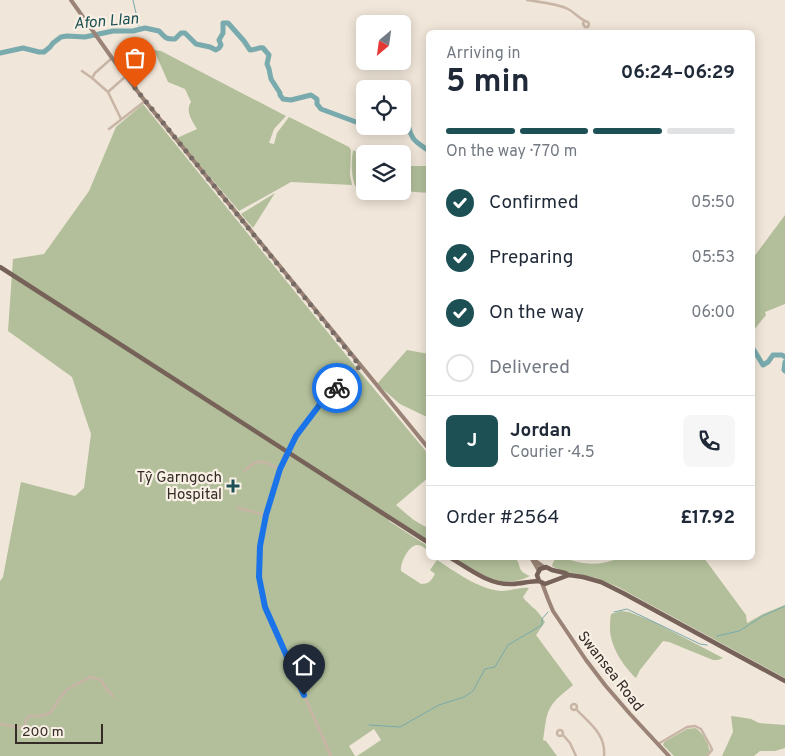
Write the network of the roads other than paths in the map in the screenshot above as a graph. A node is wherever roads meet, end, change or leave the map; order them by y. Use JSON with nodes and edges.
{"nodes":[{"id":1,"x":71,"y":0,"type":"edge"},
{"id":2,"x":530,"y":0,"type":"edge"},
{"id":3,"x":584,"y":21,"type":"dead end"},
{"id":4,"x":112,"y":58,"type":"junction"},
{"id":5,"x":95,"y":73,"type":"junction"},
{"id":6,"x":126,"y":76,"type":"junction"},
{"id":7,"x":92,"y":78,"type":"junction"},
{"id":8,"x":108,"y":92,"type":"junction"},
{"id":9,"x":144,"y":101,"type":"junction"},
{"id":10,"x":121,"y":119,"type":"junction"},
{"id":11,"x":109,"y":129,"type":"dead end"},
{"id":12,"x":0,"y":267,"type":"edge"},
{"id":13,"x":360,"y":366,"type":"junction"},
{"id":14,"x":426,"y":445,"type":"edge"},
{"id":15,"x":280,"y":469,"type":"junction"},
{"id":16,"x":244,"y":471,"type":"dead end"},
{"id":17,"x":238,"y":508,"type":"dead end"},
{"id":18,"x":266,"y":515,"type":"junction"},
{"id":19,"x":426,"y":541,"type":"edge"},
{"id":20,"x":454,"y":560,"type":"edge"},
{"id":21,"x":533,"y":560,"type":"edge"},
{"id":22,"x":535,"y":560,"type":"edge"},
{"id":23,"x":545,"y":568,"type":"junction"},
{"id":24,"x":552,"y":570,"type":"junction"},
{"id":25,"x":538,"y":573,"type":"junction"},
{"id":26,"x":569,"y":575,"type":"junction"},
{"id":27,"x":528,"y":581,"type":"junction"},
{"id":28,"x":551,"y":581,"type":"junction"},
{"id":29,"x":541,"y":582,"type":"junction"},
{"id":30,"x":546,"y":592,"type":"junction"},
{"id":31,"x":785,"y":682,"type":"edge"},
{"id":32,"x":113,"y":696,"type":"dead end"},
{"id":33,"x":576,"y":709,"type":"dead end"},
{"id":34,"x":0,"y":724,"type":"edge"},
{"id":35,"x":563,"y":736,"type":"dead end"},
{"id":36,"x":658,"y":744,"type":"junction"},
{"id":37,"x":331,"y":756,"type":"edge"},
{"id":38,"x":576,"y":756,"type":"edge"},
{"id":39,"x":604,"y":756,"type":"edge"},
{"id":40,"x":668,"y":756,"type":"edge"},
{"id":41,"x":706,"y":756,"type":"edge"}],
"edges":[{"from":1,"to":4,"type":"main road"},
{"from":2,"to":3,"type":"street"},
{"from":4,"to":5,"type":"street"},
{"from":4,"to":6,"type":"main road"},
{"from":5,"to":7,"type":"street"},
{"from":5,"to":7,"type":"street"},
{"from":6,"to":8,"type":"street"},
{"from":6,"to":9,"type":"main road"},
{"from":7,"to":8,"type":"street"},
{"from":8,"to":10,"type":"street"},
{"from":9,"to":10,"type":"street"},
{"from":9,"to":13,"type":"main road"},
{"from":10,"to":11,"type":"street"},
{"from":12,"to":19,"type":"main road"},
{"from":13,"to":14,"type":"main road"},
{"from":13,"to":15,"type":"street","bridge":true},
{"from":15,"to":16,"type":"street"},
{"from":15,"to":18,"type":"street"},
{"from":17,"to":18,"type":"street"},
{"from":18,"to":37,"type":"street"},
{"from":20,"to":27,"type":"main road"},
{"from":21,"to":25,"type":"main road"},
{"from":22,"to":23,"type":"main road"},
{"from":23,"to":24,"type":"main road"},
{"from":23,"to":25,"type":"main road"},
{"from":24,"to":26,"type":"main road"},
{"from":24,"to":28,"type":"main road"},
{"from":25,"to":27,"type":"main road"},
{"from":25,"to":29,"type":"main road"},
{"from":26,"to":28,"type":"main road"},
{"from":26,"to":31,"type":"main road"},
{"from":27,"to":29,"type":"main road"},
{"from":28,"to":29,"type":"main road"},
{"from":28,"to":30,"type":"main road"},
{"from":29,"to":30,"type":"main road","name":"Swansea Road"},
{"from":30,"to":36,"type":"main road","name":"Swansea Road"},
{"from":32,"to":34,"type":"street"},
{"from":33,"to":39,"type":"street"},
{"from":35,"to":38,"type":"street"},
{"from":36,"to":40,"type":"main road","name":"Swansea Road"},
{"from":36,"to":41,"type":"street"}]}
